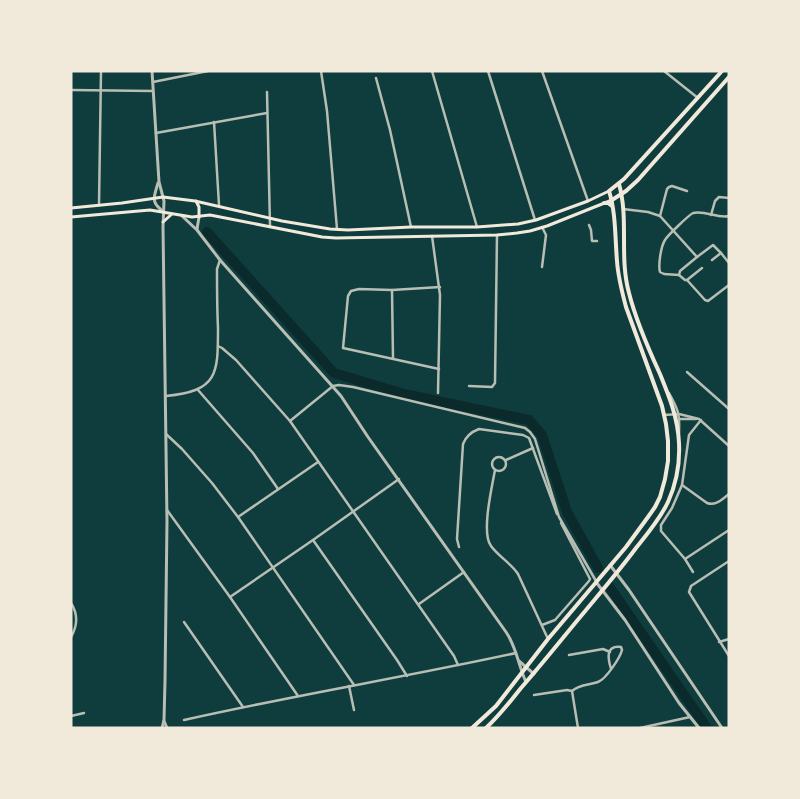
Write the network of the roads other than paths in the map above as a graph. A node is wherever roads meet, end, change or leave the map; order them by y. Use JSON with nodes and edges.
{"nodes":[{"id":1,"x":101,"y":71,"type":"edge"},
{"id":2,"x":152,"y":71,"type":"edge"},
{"id":3,"x":208,"y":71,"type":"edge"},
{"id":4,"x":321,"y":71,"type":"edge"},
{"id":5,"x":432,"y":71,"type":"edge"},
{"id":6,"x":488,"y":71,"type":"edge"},
{"id":7,"x":542,"y":71,"type":"edge"},
{"id":8,"x":664,"y":71,"type":"edge"},
{"id":9,"x":722,"y":71,"type":"edge"},
{"id":10,"x":729,"y":77,"type":"edge"},
{"id":11,"x":376,"y":78,"type":"dead end"},
{"id":12,"x":153,"y":82,"type":"junction"},
{"id":13,"x":71,"y":90,"type":"edge"},
{"id":14,"x":101,"y":90,"type":"junction"},
{"id":15,"x":153,"y":91,"type":"junction"},
{"id":16,"x":267,"y":92,"type":"dead end"},
{"id":17,"x":698,"y":98,"type":"junction"},
{"id":18,"x":267,"y":113,"type":"junction"},
{"id":19,"x":214,"y":122,"type":"junction"},
{"id":20,"x":156,"y":133,"type":"junction"},
{"id":21,"x":159,"y":182,"type":"junction"},
{"id":22,"x":619,"y":184,"type":"junction"},
{"id":23,"x":688,"y":190,"type":"dead end"},
{"id":24,"x":609,"y":191,"type":"junction"},
{"id":25,"x":622,"y":194,"type":"junction"},
{"id":26,"x":154,"y":197,"type":"junction"},
{"id":27,"x":163,"y":197,"type":"junction"},
{"id":28,"x":729,"y":198,"type":"edge"},
{"id":29,"x":196,"y":200,"type":"junction"},
{"id":30,"x":588,"y":200,"type":"junction"},
{"id":31,"x":612,"y":200,"type":"junction"},
{"id":32,"x":604,"y":204,"type":"junction"},
{"id":33,"x":99,"y":205,"type":"junction"},
{"id":34,"x":219,"y":205,"type":"junction"},
{"id":35,"x":71,"y":208,"type":"edge"},
{"id":36,"x":613,"y":208,"type":"junction"},
{"id":37,"x":623,"y":208,"type":"junction"},
{"id":38,"x":164,"y":212,"type":"junction"},
{"id":39,"x":172,"y":214,"type":"junction"},
{"id":40,"x":711,"y":215,"type":"junction"},
{"id":41,"x":182,"y":216,"type":"junction"},
{"id":42,"x":660,"y":216,"type":"junction"},
{"id":43,"x":729,"y":216,"type":"edge"},
{"id":44,"x":71,"y":217,"type":"edge"},
{"id":45,"x":198,"y":217,"type":"junction"},
{"id":46,"x":270,"y":218,"type":"junction"},
{"id":47,"x":536,"y":220,"type":"junction"},
{"id":48,"x":163,"y":222,"type":"junction"},
{"id":49,"x":300,"y":224,"type":"junction"},
{"id":50,"x":589,"y":225,"type":"dead end"},
{"id":51,"x":270,"y":226,"type":"junction"},
{"id":52,"x":411,"y":227,"type":"junction"},
{"id":53,"x":477,"y":227,"type":"junction"},
{"id":54,"x":542,"y":227,"type":"junction"},
{"id":55,"x":337,"y":229,"type":"junction"},
{"id":56,"x":196,"y":230,"type":"junction"},
{"id":57,"x":674,"y":231,"type":"junction"},
{"id":58,"x":299,"y":232,"type":"junction"},
{"id":59,"x":497,"y":235,"type":"junction"},
{"id":60,"x":432,"y":236,"type":"junction"},
{"id":61,"x":597,"y":241,"type":"dead end"},
{"id":62,"x":721,"y":253,"type":"junction"},
{"id":63,"x":697,"y":257,"type":"junction"},
{"id":64,"x":220,"y":260,"type":"junction"},
{"id":65,"x":712,"y":260,"type":"dead end"},
{"id":66,"x":729,"y":263,"type":"edge"},
{"id":67,"x":542,"y":267,"type":"dead end"},
{"id":68,"x":702,"y":268,"type":"dead end"},
{"id":69,"x":679,"y":274,"type":"junction"},
{"id":70,"x":687,"y":280,"type":"junction"},
{"id":71,"x":729,"y":285,"type":"edge"},
{"id":72,"x":440,"y":287,"type":"junction"},
{"id":73,"x":392,"y":290,"type":"junction"},
{"id":74,"x":218,"y":346,"type":"junction"},
{"id":75,"x":393,"y":358,"type":"junction"},
{"id":76,"x":439,"y":369,"type":"junction"},
{"id":77,"x":687,"y":372,"type":"dead end"},
{"id":78,"x":333,"y":386,"type":"junction"},
{"id":79,"x":469,"y":386,"type":"dead end"},
{"id":80,"x":198,"y":390,"type":"junction"},
{"id":81,"x":438,"y":393,"type":"dead end"},
{"id":82,"x":166,"y":396,"type":"junction"},
{"id":83,"x":729,"y":409,"type":"edge"},
{"id":84,"x":677,"y":414,"type":"junction"},
{"id":85,"x":664,"y":415,"type":"junction"},
{"id":86,"x":680,"y":419,"type":"junction"},
{"id":87,"x":700,"y":420,"type":"junction"},
{"id":88,"x":290,"y":421,"type":"junction"},
{"id":89,"x":166,"y":434,"type":"junction"},
{"id":90,"x":679,"y":442,"type":"junction"},
{"id":91,"x":729,"y":446,"type":"edge"},
{"id":92,"x":533,"y":448,"type":"junction"},
{"id":93,"x":506,"y":460,"type":"junction"},
{"id":94,"x":318,"y":462,"type":"junction"},
{"id":95,"x":495,"y":470,"type":"junction"},
{"id":96,"x":399,"y":479,"type":"junction"},
{"id":97,"x":682,"y":484,"type":"junction"},
{"id":98,"x":278,"y":489,"type":"junction"},
{"id":99,"x":729,"y":494,"type":"edge"},
{"id":100,"x":167,"y":510,"type":"junction"},
{"id":101,"x":353,"y":511,"type":"junction"},
{"id":102,"x":238,"y":517,"type":"junction"},
{"id":103,"x":729,"y":530,"type":"edge"},
{"id":104,"x":314,"y":540,"type":"junction"},
{"id":105,"x":459,"y":547,"type":"dead end"},
{"id":106,"x":684,"y":559,"type":"junction"},
{"id":107,"x":729,"y":561,"type":"edge"},
{"id":108,"x":610,"y":565,"type":"junction"},
{"id":109,"x":272,"y":568,"type":"junction"},
{"id":110,"x":464,"y":572,"type":"junction"},
{"id":111,"x":617,"y":572,"type":"junction"},
{"id":112,"x":693,"y":572,"type":"dead end"},
{"id":113,"x":596,"y":582,"type":"junction"},
{"id":114,"x":602,"y":591,"type":"junction"},
{"id":115,"x":230,"y":597,"type":"junction"},
{"id":116,"x":71,"y":603,"type":"edge"},
{"id":117,"x":418,"y":604,"type":"junction"},
{"id":118,"x":184,"y":622,"type":"dead end"},
{"id":119,"x":542,"y":625,"type":"junction"},
{"id":120,"x":71,"y":637,"type":"edge"},
{"id":121,"x":548,"y":639,"type":"junction"},
{"id":122,"x":729,"y":639,"type":"edge"},
{"id":123,"x":720,"y":642,"type":"junction"},
{"id":124,"x":610,"y":652,"type":"junction"},
{"id":125,"x":516,"y":653,"type":"junction"},
{"id":126,"x":569,"y":655,"type":"dead end"},
{"id":127,"x":729,"y":656,"type":"edge"},
{"id":128,"x":519,"y":660,"type":"junction"},
{"id":129,"x":458,"y":665,"type":"junction"},
{"id":130,"x":526,"y":667,"type":"junction"},
{"id":131,"x":611,"y":668,"type":"junction"},
{"id":132,"x":521,"y":672,"type":"junction"},
{"id":133,"x":534,"y":674,"type":"junction"},
{"id":134,"x":407,"y":676,"type":"junction"},
{"id":135,"x":526,"y":682,"type":"junction"},
{"id":136,"x":354,"y":685,"type":"junction"},
{"id":137,"x":348,"y":686,"type":"junction"},
{"id":138,"x":572,"y":691,"type":"junction"},
{"id":139,"x":298,"y":696,"type":"junction"},
{"id":140,"x":534,"y":696,"type":"dead end"},
{"id":141,"x":243,"y":707,"type":"junction"},
{"id":142,"x":354,"y":710,"type":"dead end"},
{"id":143,"x":84,"y":713,"type":"dead end"},
{"id":144,"x":71,"y":716,"type":"edge"},
{"id":145,"x":691,"y":717,"type":"junction"},
{"id":146,"x":164,"y":720,"type":"junction"},
{"id":147,"x":184,"y":720,"type":"dead end"},
{"id":148,"x":643,"y":727,"type":"edge"},
{"id":149,"x":162,"y":728,"type":"edge"},
{"id":150,"x":167,"y":728,"type":"edge"},
{"id":151,"x":472,"y":728,"type":"edge"},
{"id":152,"x":486,"y":728,"type":"edge"},
{"id":153,"x":578,"y":728,"type":"edge"},
{"id":154,"x":698,"y":728,"type":"edge"},
{"id":155,"x":722,"y":728,"type":"edge"}],
"edges":[{"from":1,"to":14,"type":"street"},
{"from":2,"to":12,"type":"street"},
{"from":3,"to":12,"type":"street"},
{"from":4,"to":55,"type":"street"},
{"from":5,"to":53,"type":"street"},
{"from":6,"to":47,"type":"street"},
{"from":7,"to":30,"type":"street"},
{"from":8,"to":17,"type":"street"},
{"from":9,"to":17,"type":"main road"},
{"from":10,"to":25,"type":"main road"},
{"from":11,"to":52,"type":"street"},
{"from":12,"to":15,"type":"street"},
{"from":13,"to":14,"type":"street"},
{"from":14,"to":15,"type":"street"},
{"from":14,"to":33,"type":"street"},
{"from":15,"to":20,"type":"street"},
{"from":16,"to":18,"type":"street"},
{"from":17,"to":22,"type":"main road"},
{"from":18,"to":19,"type":"street"},
{"from":18,"to":46,"type":"street"},
{"from":19,"to":20,"type":"street"},
{"from":19,"to":34,"type":"street"},
{"from":20,"to":21,"type":"street"},
{"from":21,"to":26,"type":"street"},
{"from":21,"to":27,"type":"street"},
{"from":22,"to":24,"type":"main road"},
{"from":22,"to":25,"type":"main road"},
{"from":23,"to":42,"type":"street"},
{"from":24,"to":30,"type":"main road"},
{"from":24,"to":31,"type":"main road"},
{"from":25,"to":31,"type":"main road"},
{"from":25,"to":37,"type":"main road"},
{"from":26,"to":27,"type":"main road"},
{"from":26,"to":33,"type":"main road"},
{"from":26,"to":38,"type":"street"},
{"from":27,"to":29,"type":"main road"},
{"from":27,"to":38,"type":"street"},
{"from":28,"to":40,"type":"street"},
{"from":29,"to":34,"type":"main road"},
{"from":29,"to":45,"type":"main road"},
{"from":30,"to":47,"type":"main road"},
{"from":31,"to":32,"type":"main road"},
{"from":31,"to":36,"type":"main road"},
{"from":32,"to":36,"type":"main road"},
{"from":32,"to":54,"type":"main road"},
{"from":33,"to":35,"type":"main road"},
{"from":34,"to":46,"type":"main road"},
{"from":36,"to":85,"type":"main road"},
{"from":37,"to":42,"type":"street"},
{"from":37,"to":84,"type":"main road"},
{"from":38,"to":39,"type":"main road"},
{"from":38,"to":44,"type":"main road"},
{"from":38,"to":48,"type":"street"},
{"from":39,"to":41,"type":"main road"},
{"from":39,"to":48,"type":"main road"},
{"from":40,"to":43,"type":"street"},
{"from":40,"to":57,"type":"street"},
{"from":41,"to":45,"type":"main road"},
{"from":41,"to":56,"type":"street"},
{"from":42,"to":57,"type":"street"},
{"from":45,"to":51,"type":"main road"},
{"from":45,"to":56,"type":"street"},
{"from":46,"to":49,"type":"main road"},
{"from":46,"to":51,"type":"street"},
{"from":47,"to":53,"type":"main road"},
{"from":48,"to":82,"type":"street"},
{"from":49,"to":55,"type":"main road"},
{"from":49,"to":58,"type":"main road"},
{"from":50,"to":61,"type":"street"},
{"from":51,"to":58,"type":"main road"},
{"from":52,"to":53,"type":"main road"},
{"from":52,"to":55,"type":"main road"},
{"from":54,"to":59,"type":"main road"},
{"from":54,"to":67,"type":"street"},
{"from":56,"to":64,"type":"street"},
{"from":57,"to":63,"type":"street"},
{"from":57,"to":69,"type":"street"},
{"from":58,"to":60,"type":"main road"},
{"from":59,"to":60,"type":"main road"},
{"from":59,"to":79,"type":"street"},
{"from":60,"to":72,"type":"street"},
{"from":62,"to":63,"type":"street"},
{"from":62,"to":65,"type":"street"},
{"from":62,"to":66,"type":"street"},
{"from":63,"to":69,"type":"street"},
{"from":64,"to":74,"type":"street"},
{"from":64,"to":78,"type":"street"},
{"from":68,"to":70,"type":"street"},
{"from":69,"to":70,"type":"street"},
{"from":70,"to":71,"type":"street"},
{"from":72,"to":73,"type":"street"},
{"from":72,"to":76,"type":"street"},
{"from":73,"to":75,"type":"street"},
{"from":73,"to":75,"type":"street"},
{"from":74,"to":80,"type":"street"},
{"from":74,"to":88,"type":"street"},
{"from":75,"to":76,"type":"street"},
{"from":76,"to":81,"type":"street"},
{"from":77,"to":83,"type":"street"},
{"from":78,"to":88,"type":"street"},
{"from":78,"to":96,"type":"street"},
{"from":78,"to":113,"type":"street"},
{"from":80,"to":82,"type":"street"},
{"from":80,"to":98,"type":"street"},
{"from":82,"to":89,"type":"street"},
{"from":84,"to":85,"type":"street"},
{"from":84,"to":86,"type":"street"},
{"from":84,"to":87,"type":"street"},
{"from":84,"to":90,"type":"main road"},
{"from":85,"to":108,"type":"main road"},
{"from":86,"to":87,"type":"street"},
{"from":86,"to":90,"type":"street"},
{"from":87,"to":91,"type":"street"},
{"from":87,"to":97,"type":"street"},
{"from":88,"to":94,"type":"street"},
{"from":89,"to":100,"type":"street"},
{"from":89,"to":102,"type":"street"},
{"from":90,"to":111,"type":"main road"},
{"from":92,"to":93,"type":"street"},
{"from":92,"to":105,"type":"street"},
{"from":92,"to":119,"type":"street"},
{"from":93,"to":95,"type":"street"},
{"from":93,"to":95,"type":"street"},
{"from":94,"to":98,"type":"street"},
{"from":94,"to":101,"type":"street"},
{"from":95,"to":119,"type":"street"},
{"from":96,"to":101,"type":"street"},
{"from":96,"to":110,"type":"street"},
{"from":97,"to":99,"type":"street"},
{"from":97,"to":106,"type":"street"},
{"from":98,"to":102,"type":"street"},
{"from":100,"to":115,"type":"street"},
{"from":100,"to":146,"type":"street"},
{"from":101,"to":104,"type":"street"},
{"from":101,"to":117,"type":"street"},
{"from":102,"to":109,"type":"street"},
{"from":103,"to":106,"type":"street"},
{"from":104,"to":109,"type":"street"},
{"from":104,"to":134,"type":"street"},
{"from":106,"to":112,"type":"street"},
{"from":107,"to":123,"type":"street"},
{"from":108,"to":111,"type":"street"},
{"from":108,"to":113,"type":"main road"},
{"from":109,"to":115,"type":"street"},
{"from":109,"to":136,"type":"street"},
{"from":110,"to":117,"type":"street"},
{"from":110,"to":125,"type":"street"},
{"from":111,"to":114,"type":"main road"},
{"from":111,"to":155,"type":"street"},
{"from":113,"to":114,"type":"street"},
{"from":113,"to":121,"type":"main road"},
{"from":114,"to":133,"type":"main road"},
{"from":114,"to":145,"type":"street"},
{"from":115,"to":139,"type":"street"},
{"from":116,"to":120,"type":"street"},
{"from":117,"to":129,"type":"street"},
{"from":118,"to":141,"type":"street"},
{"from":119,"to":121,"type":"street"},
{"from":121,"to":130,"type":"main road"},
{"from":122,"to":123,"type":"street"},
{"from":123,"to":127,"type":"street"},
{"from":124,"to":126,"type":"street"},
{"from":124,"to":131,"type":"street"},
{"from":124,"to":131,"type":"street"},
{"from":125,"to":128,"type":"street"},
{"from":125,"to":129,"type":"street"},
{"from":128,"to":130,"type":"street"},
{"from":128,"to":132,"type":"street"},
{"from":129,"to":134,"type":"street"},
{"from":130,"to":132,"type":"main road"},
{"from":130,"to":133,"type":"street"},
{"from":131,"to":138,"type":"street"},
{"from":132,"to":135,"type":"street"},
{"from":132,"to":151,"type":"main road"},
{"from":133,"to":135,"type":"main road"},
{"from":134,"to":136,"type":"street"},
{"from":135,"to":152,"type":"main road"},
{"from":136,"to":137,"type":"street"},
{"from":137,"to":139,"type":"street"},
{"from":137,"to":142,"type":"street"},
{"from":138,"to":140,"type":"street"},
{"from":138,"to":153,"type":"street"},
{"from":139,"to":141,"type":"street"},
{"from":141,"to":147,"type":"street"},
{"from":143,"to":144,"type":"street"},
{"from":145,"to":148,"type":"street"},
{"from":145,"to":154,"type":"street"},
{"from":146,"to":149,"type":"street"},
{"from":146,"to":150,"type":"street"}]}
